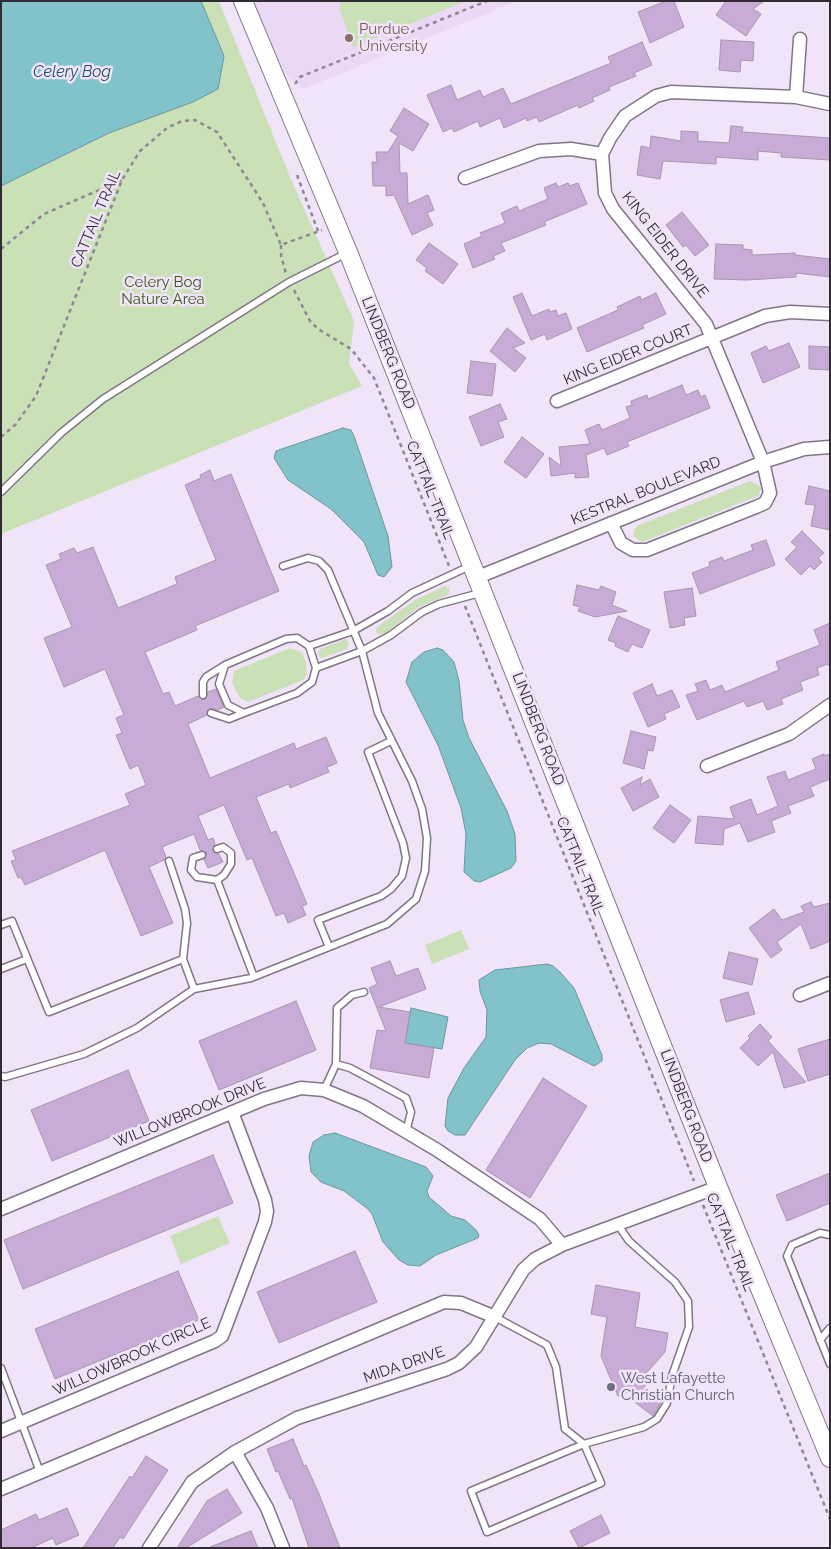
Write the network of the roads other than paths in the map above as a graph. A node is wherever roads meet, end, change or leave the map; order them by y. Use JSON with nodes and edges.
{"nodes":[{"id":1,"x":243,"y":1,"type":"edge"},
{"id":2,"x":800,"y":39,"type":"dead end"},
{"id":3,"x":796,"y":97,"type":"junction"},
{"id":4,"x":830,"y":104,"type":"edge"},
{"id":5,"x":602,"y":154,"type":"junction"},
{"id":6,"x":466,"y":178,"type":"dead end"},
{"id":7,"x":348,"y":252,"type":"junction"},
{"id":8,"x":830,"y":314,"type":"edge"},
{"id":9,"x":712,"y":338,"type":"junction"},
{"id":10,"x":556,"y":401,"type":"dead end"},
{"id":11,"x":830,"y":447,"type":"edge"},
{"id":12,"x":763,"y":462,"type":"junction"},
{"id":13,"x":1,"y":492,"type":"edge"},
{"id":14,"x":610,"y":524,"type":"junction"},
{"id":15,"x":283,"y":566,"type":"dead end"},
{"id":16,"x":478,"y":578,"type":"junction"},
{"id":17,"x":353,"y":631,"type":"junction"},
{"id":18,"x":309,"y":646,"type":"junction"},
{"id":19,"x":362,"y":651,"type":"junction"},
{"id":20,"x":225,"y":665,"type":"junction"},
{"id":21,"x":316,"y":668,"type":"junction"},
{"id":22,"x":203,"y":694,"type":"dead end"},
{"id":23,"x":830,"y":705,"type":"edge"},
{"id":24,"x":211,"y":713,"type":"dead end"},
{"id":25,"x":244,"y":713,"type":"junction"},
{"id":26,"x":391,"y":741,"type":"junction"},
{"id":27,"x":707,"y":766,"type":"dead end"},
{"id":28,"x":217,"y":849,"type":"dead end"},
{"id":29,"x":202,"y":855,"type":"dead end"},
{"id":30,"x":168,"y":862,"type":"dead end"},
{"id":31,"x":217,"y":880,"type":"junction"},
{"id":32,"x":1,"y":925,"type":"edge"},
{"id":33,"x":329,"y":946,"type":"junction"},
{"id":34,"x":27,"y":959,"type":"junction"},
{"id":35,"x":183,"y":959,"type":"junction"},
{"id":36,"x":1,"y":969,"type":"edge"},
{"id":37,"x":254,"y":976,"type":"junction"},
{"id":38,"x":830,"y":983,"type":"edge"},
{"id":39,"x":194,"y":989,"type":"junction"},
{"id":40,"x":364,"y":992,"type":"dead end"},
{"id":41,"x":800,"y":995,"type":"dead end"},
{"id":42,"x":336,"y":1064,"type":"junction"},
{"id":43,"x":1,"y":1076,"type":"edge"},
{"id":44,"x":324,"y":1090,"type":"junction"},
{"id":45,"x":232,"y":1112,"type":"junction"},
{"id":46,"x":406,"y":1132,"type":"junction"},
{"id":47,"x":718,"y":1187,"type":"junction"},
{"id":48,"x":1,"y":1209,"type":"edge"},
{"id":49,"x":618,"y":1225,"type":"junction"},
{"id":50,"x":830,"y":1235,"type":"edge"},
{"id":51,"x":562,"y":1245,"type":"junction"},
{"id":52,"x":495,"y":1317,"type":"junction"},
{"id":53,"x":830,"y":1328,"type":"edge"},
{"id":54,"x":820,"y":1340,"type":"junction"},
{"id":55,"x":830,"y":1364,"type":"edge"},
{"id":56,"x":1,"y":1368,"type":"edge"},
{"id":57,"x":21,"y":1422,"type":"junction"},
{"id":58,"x":1,"y":1431,"type":"edge"},
{"id":59,"x":584,"y":1444,"type":"junction"},
{"id":60,"x":235,"y":1452,"type":"junction"},
{"id":61,"x":830,"y":1458,"type":"edge"},
{"id":62,"x":40,"y":1472,"type":"junction"},
{"id":63,"x":1,"y":1489,"type":"edge"},
{"id":64,"x":149,"y":1548,"type":"edge"},
{"id":65,"x":283,"y":1548,"type":"edge"}],
"edges":[{"from":1,"to":7,"type":"main road","name":"LINDBERG ROAD"},
{"from":2,"to":3,"type":"street"},
{"from":3,"to":4,"type":"street"},
{"from":3,"to":5,"type":"street"},
{"from":5,"to":6,"type":"street"},
{"from":5,"to":9,"type":"street","name":"KING EIDER DRIVE"},
{"from":7,"to":13,"type":"lane"},
{"from":7,"to":16,"type":"main road","name":"LINDBERG ROAD"},
{"from":8,"to":9,"type":"street"},
{"from":9,"to":10,"type":"street","name":"KING EIDER COURT"},
{"from":9,"to":12,"type":"street","name":"KING EIDER DRIVE"},
{"from":11,"to":12,"type":"street","name":"KESTRAL BOULEVARD"},
{"from":12,"to":14,"type":"street","name":"KESTRAL BOULEVARD"},
{"from":12,"to":14,"type":"street","name":"KING EIDER DRIVE"},
{"from":14,"to":16,"type":"street","name":"KESTRAL BOULEVARD"},
{"from":15,"to":17,"type":"lane"},
{"from":16,"to":17,"type":"lane"},
{"from":16,"to":19,"type":"lane"},
{"from":16,"to":47,"type":"main road","name":"LINDBERG ROAD"},
{"from":17,"to":18,"type":"lane"},
{"from":17,"to":19,"type":"lane"},
{"from":18,"to":20,"type":"lane"},
{"from":18,"to":21,"type":"lane"},
{"from":19,"to":21,"type":"lane"},
{"from":19,"to":26,"type":"lane"},
{"from":20,"to":22,"type":"lane"},
{"from":20,"to":25,"type":"lane"},
{"from":21,"to":25,"type":"lane"},
{"from":23,"to":27,"type":"street"},
{"from":24,"to":25,"type":"lane"},
{"from":26,"to":33,"type":"lane"},
{"from":26,"to":33,"type":"lane"},
{"from":28,"to":31,"type":"lane"},
{"from":29,"to":31,"type":"lane"},
{"from":30,"to":35,"type":"lane"},
{"from":31,"to":37,"type":"lane"},
{"from":32,"to":34,"type":"lane"},
{"from":33,"to":37,"type":"lane"},
{"from":34,"to":35,"type":"lane"},
{"from":34,"to":36,"type":"lane"},
{"from":35,"to":39,"type":"lane"},
{"from":37,"to":39,"type":"lane"},
{"from":38,"to":41,"type":"street"},
{"from":39,"to":43,"type":"lane"},
{"from":40,"to":42,"type":"lane"},
{"from":42,"to":44,"type":"lane"},
{"from":42,"to":46,"type":"lane"},
{"from":44,"to":45,"type":"street","name":"WILLOWBROOK DRIVE"},
{"from":44,"to":46,"type":"street","name":"WILLOWBROOK DRIVE"},
{"from":45,"to":48,"type":"street","name":"WILLOWBROOK DRIVE"},
{"from":45,"to":57,"type":"street","name":"WILLOWBROOK CIRCLE"},
{"from":46,"to":51,"type":"street","name":"WILLOWBROOK DRIVE"},
{"from":47,"to":49,"type":"street","name":"MIDA DRIVE"},
{"from":47,"to":61,"type":"main road","name":"LINDBERG ROAD"},
{"from":49,"to":51,"type":"street","name":"MIDA DRIVE"},
{"from":49,"to":59,"type":"lane"},
{"from":50,"to":54,"type":"lane"},
{"from":51,"to":52,"type":"street","name":"MIDA DRIVE"},
{"from":52,"to":59,"type":"lane"},
{"from":52,"to":60,"type":"street","name":"MIDA DRIVE"},
{"from":52,"to":62,"type":"street"},
{"from":53,"to":54,"type":"lane"},
{"from":54,"to":55,"type":"lane"},
{"from":56,"to":57,"type":"lane"},
{"from":57,"to":58,"type":"street","name":"WILLOWBROOK CIRCLE"},
{"from":57,"to":62,"type":"lane"},
{"from":59,"to":59,"type":"lane"},
{"from":60,"to":64,"type":"street","name":"MIDA DRIVE"},
{"from":60,"to":65,"type":"street"},
{"from":62,"to":63,"type":"street"}]}
